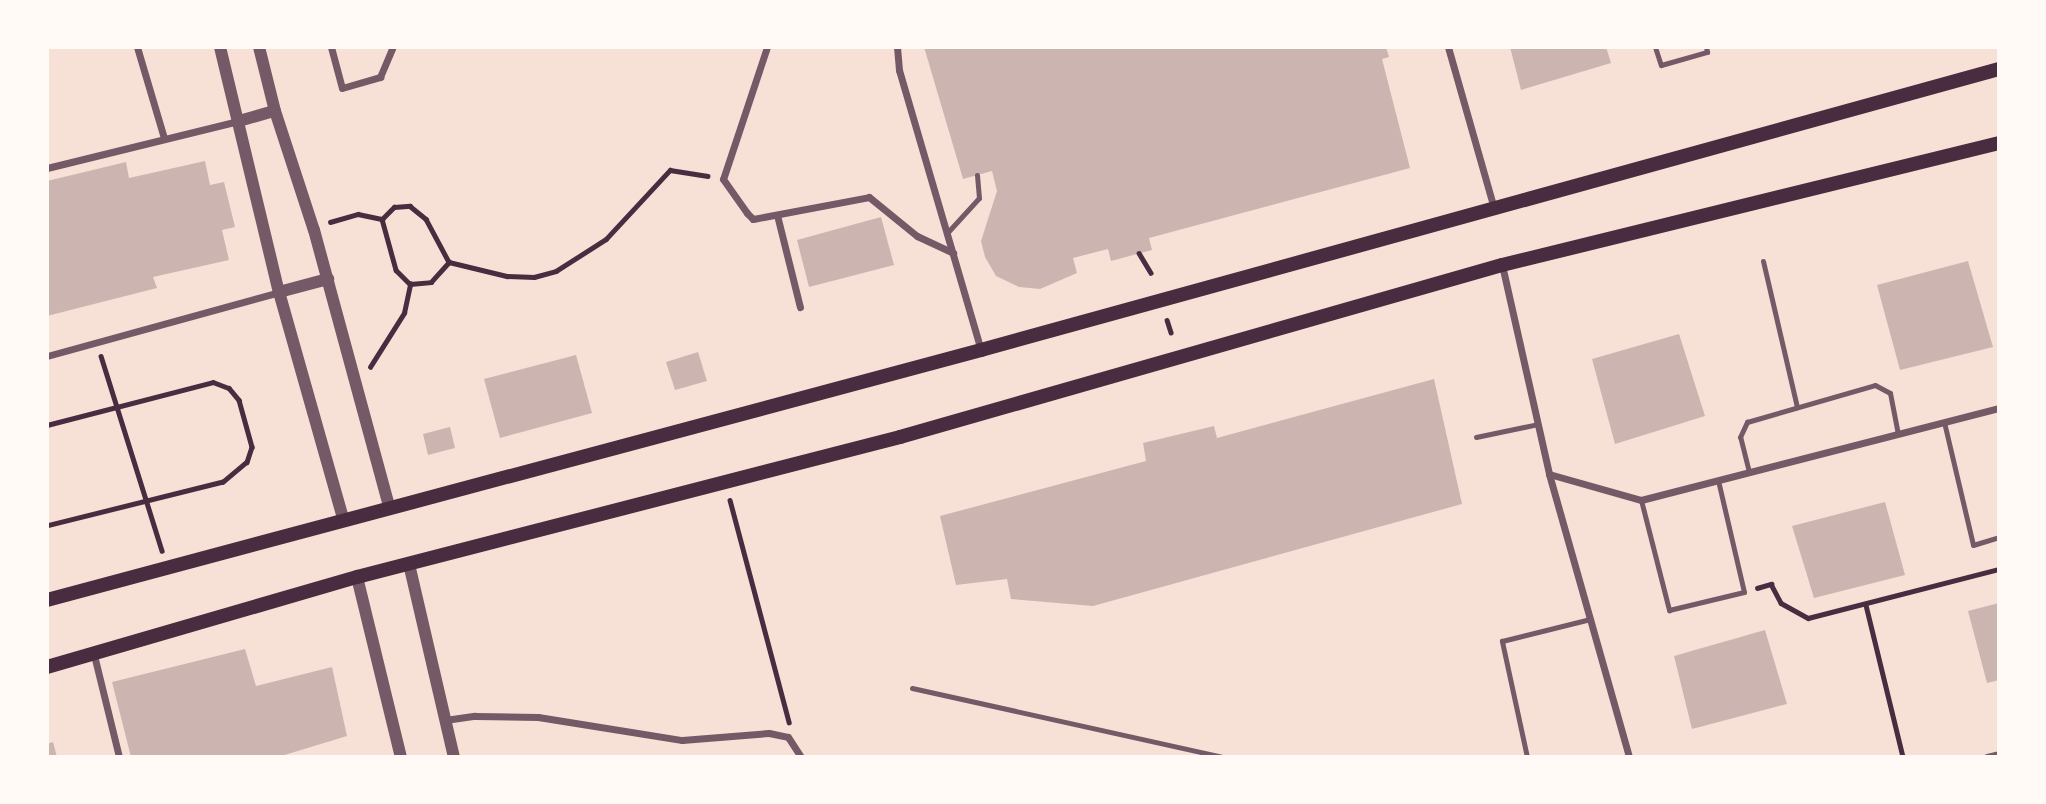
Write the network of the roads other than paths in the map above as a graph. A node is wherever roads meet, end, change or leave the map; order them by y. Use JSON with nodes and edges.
{"nodes":[{"id":1,"x":137,"y":47,"type":"edge"},
{"id":2,"x":220,"y":47,"type":"edge"},
{"id":3,"x":259,"y":47,"type":"edge"},
{"id":4,"x":331,"y":47,"type":"edge"},
{"id":5,"x":393,"y":47,"type":"edge"},
{"id":6,"x":767,"y":47,"type":"edge"},
{"id":7,"x":897,"y":47,"type":"edge"},
{"id":8,"x":1448,"y":47,"type":"edge"},
{"id":9,"x":1655,"y":47,"type":"edge"},
{"id":10,"x":1706,"y":47,"type":"edge"},
{"id":11,"x":1999,"y":69,"type":"edge"},
{"id":12,"x":275,"y":111,"type":"junction"},
{"id":13,"x":239,"y":121,"type":"junction"},
{"id":14,"x":164,"y":138,"type":"junction"},
{"id":15,"x":1999,"y":143,"type":"edge"},
{"id":16,"x":47,"y":168,"type":"edge"},
{"id":17,"x":978,"y":175,"type":"dead end"},
{"id":18,"x":1494,"y":208,"type":"junction"},
{"id":19,"x":777,"y":215,"type":"junction"},
{"id":20,"x":947,"y":233,"type":"junction"},
{"id":21,"x":953,"y":253,"type":"junction"},
{"id":22,"x":1763,"y":261,"type":"dead end"},
{"id":23,"x":1502,"y":265,"type":"junction"},
{"id":24,"x":328,"y":279,"type":"junction"},
{"id":25,"x":279,"y":292,"type":"junction"},
{"id":26,"x":800,"y":307,"type":"dead end"},
{"id":27,"x":981,"y":350,"type":"junction"},
{"id":28,"x":47,"y":356,"type":"edge"},
{"id":29,"x":1797,"y":407,"type":"junction"},
{"id":30,"x":1998,"y":409,"type":"edge"},
{"id":31,"x":1944,"y":422,"type":"junction"},
{"id":32,"x":1538,"y":424,"type":"junction"},
{"id":33,"x":1898,"y":434,"type":"junction"},
{"id":34,"x":1476,"y":437,"type":"dead end"},
{"id":35,"x":1749,"y":472,"type":"junction"},
{"id":36,"x":1549,"y":474,"type":"junction"},
{"id":37,"x":1717,"y":481,"type":"junction"},
{"id":38,"x":1642,"y":500,"type":"junction"},
{"id":39,"x":390,"y":509,"type":"junction"},
{"id":40,"x":344,"y":521,"type":"junction"},
{"id":41,"x":1999,"y":537,"type":"edge"},
{"id":42,"x":409,"y":564,"type":"junction"},
{"id":43,"x":357,"y":577,"type":"junction"},
{"id":44,"x":47,"y":600,"type":"edge"},
{"id":45,"x":1590,"y":618,"type":"junction"},
{"id":46,"x":94,"y":655,"type":"junction"},
{"id":47,"x":47,"y":667,"type":"edge"},
{"id":48,"x":912,"y":688,"type":"dead end"},
{"id":49,"x":445,"y":720,"type":"junction"},
{"id":50,"x":1999,"y":754,"type":"edge"},
{"id":51,"x":119,"y":757,"type":"edge"},
{"id":52,"x":401,"y":757,"type":"edge"},
{"id":53,"x":453,"y":757,"type":"edge"},
{"id":54,"x":801,"y":757,"type":"edge"},
{"id":55,"x":1222,"y":757,"type":"edge"},
{"id":56,"x":1527,"y":757,"type":"edge"},
{"id":57,"x":1629,"y":757,"type":"edge"},
{"id":58,"x":1987,"y":757,"type":"edge"}],
"edges":[{"from":1,"to":14,"type":"street"},
{"from":2,"to":13,"type":"street"},
{"from":3,"to":12,"type":"street"},
{"from":4,"to":5,"type":"street"},
{"from":6,"to":19,"type":"street"},
{"from":7,"to":20,"type":"street"},
{"from":8,"to":18,"type":"street"},
{"from":9,"to":10,"type":"lane"},
{"from":11,"to":18,"type":"main road"},
{"from":12,"to":13,"type":"street"},
{"from":12,"to":24,"type":"street"},
{"from":13,"to":14,"type":"street"},
{"from":13,"to":25,"type":"street"},
{"from":14,"to":16,"type":"street"},
{"from":15,"to":23,"type":"main road"},
{"from":17,"to":20,"type":"lane"},
{"from":18,"to":27,"type":"main road"},
{"from":19,"to":21,"type":"street"},
{"from":19,"to":26,"type":"street"},
{"from":20,"to":21,"type":"street"},
{"from":21,"to":27,"type":"street"},
{"from":22,"to":29,"type":"lane"},
{"from":23,"to":32,"type":"street"},
{"from":23,"to":42,"type":"main road"},
{"from":24,"to":25,"type":"street"},
{"from":24,"to":39,"type":"street"},
{"from":25,"to":28,"type":"street"},
{"from":25,"to":40,"type":"street"},
{"from":27,"to":39,"type":"main road"},
{"from":29,"to":33,"type":"lane"},
{"from":29,"to":35,"type":"lane"},
{"from":30,"to":31,"type":"street"},
{"from":31,"to":33,"type":"street"},
{"from":31,"to":41,"type":"lane"},
{"from":32,"to":34,"type":"lane"},
{"from":32,"to":36,"type":"street"},
{"from":33,"to":35,"type":"street"},
{"from":35,"to":37,"type":"street"},
{"from":36,"to":38,"type":"street"},
{"from":36,"to":45,"type":"street"},
{"from":37,"to":38,"type":"street"},
{"from":37,"to":38,"type":"lane"},
{"from":39,"to":40,"type":"main road"},
{"from":40,"to":44,"type":"main road"},
{"from":42,"to":43,"type":"main road"},
{"from":42,"to":49,"type":"street"},
{"from":43,"to":46,"type":"main road"},
{"from":43,"to":52,"type":"street"},
{"from":45,"to":56,"type":"lane"},
{"from":45,"to":57,"type":"street"},
{"from":46,"to":47,"type":"main road"},
{"from":46,"to":51,"type":"street"},
{"from":48,"to":55,"type":"lane"},
{"from":49,"to":53,"type":"street"},
{"from":49,"to":54,"type":"street"},
{"from":50,"to":58,"type":"street"}]}
